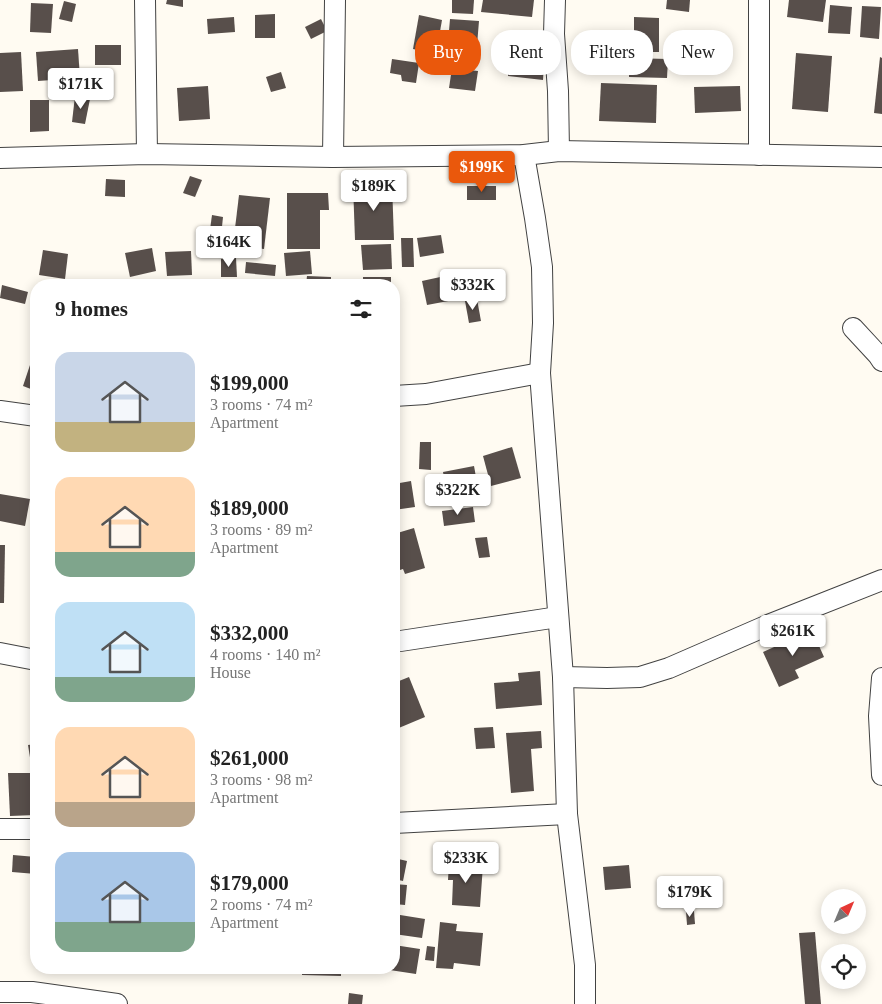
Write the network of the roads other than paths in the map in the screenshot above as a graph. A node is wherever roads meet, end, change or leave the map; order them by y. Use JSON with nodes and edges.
{"nodes":[{"id":1,"x":145,"y":0,"type":"edge"},
{"id":2,"x":335,"y":0,"type":"edge"},
{"id":3,"x":555,"y":0,"type":"edge"},
{"id":4,"x":759,"y":0,"type":"edge"},
{"id":5,"x":559,"y":151,"type":"junction"},
{"id":6,"x":147,"y":154,"type":"junction"},
{"id":7,"x":524,"y":155,"type":"junction"},
{"id":8,"x":759,"y":155,"type":"junction"},
{"id":9,"x":333,"y":157,"type":"junction"},
{"id":10,"x":882,"y":157,"type":"edge"},
{"id":11,"x":0,"y":158,"type":"edge"},
{"id":12,"x":852,"y":328,"type":"dead end"},
{"id":13,"x":882,"y":361,"type":"edge"},
{"id":14,"x":540,"y":373,"type":"junction"},
{"id":15,"x":400,"y":396,"type":"edge"},
{"id":16,"x":0,"y":411,"type":"edge"},
{"id":17,"x":30,"y":415,"type":"edge"},
{"id":18,"x":882,"y":580,"type":"edge"},
{"id":19,"x":558,"y":618,"type":"junction"},
{"id":20,"x":400,"y":641,"type":"edge"},
{"id":21,"x":0,"y":653,"type":"edge"},
{"id":22,"x":30,"y":659,"type":"edge"},
{"id":23,"x":563,"y":677,"type":"junction"},
{"id":24,"x":882,"y":678,"type":"edge"},
{"id":25,"x":882,"y":774,"type":"edge"},
{"id":26,"x":567,"y":814,"type":"junction"},
{"id":27,"x":400,"y":823,"type":"edge"},
{"id":28,"x":0,"y":829,"type":"edge"},
{"id":29,"x":30,"y":829,"type":"edge"},
{"id":30,"x":0,"y":992,"type":"edge"},
{"id":31,"x":118,"y":1004,"type":"edge"},
{"id":32,"x":585,"y":1004,"type":"edge"}],
"edges":[{"from":1,"to":6,"type":"street"},
{"from":2,"to":9,"type":"street"},
{"from":3,"to":5,"type":"street"},
{"from":4,"to":8,"type":"street"},
{"from":5,"to":7,"type":"street"},
{"from":5,"to":8,"type":"street"},
{"from":6,"to":9,"type":"street"},
{"from":6,"to":11,"type":"street"},
{"from":7,"to":9,"type":"street"},
{"from":7,"to":14,"type":"street"},
{"from":8,"to":10,"type":"street"},
{"from":12,"to":13,"type":"street"},
{"from":14,"to":15,"type":"street"},
{"from":14,"to":19,"type":"street"},
{"from":16,"to":17,"type":"street"},
{"from":18,"to":23,"type":"street"},
{"from":19,"to":20,"type":"street"},
{"from":19,"to":23,"type":"street"},
{"from":21,"to":22,"type":"street"},
{"from":23,"to":26,"type":"street"},
{"from":24,"to":25,"type":"street"},
{"from":26,"to":27,"type":"street"},
{"from":26,"to":32,"type":"street"},
{"from":28,"to":29,"type":"street"},
{"from":30,"to":31,"type":"street"}]}
